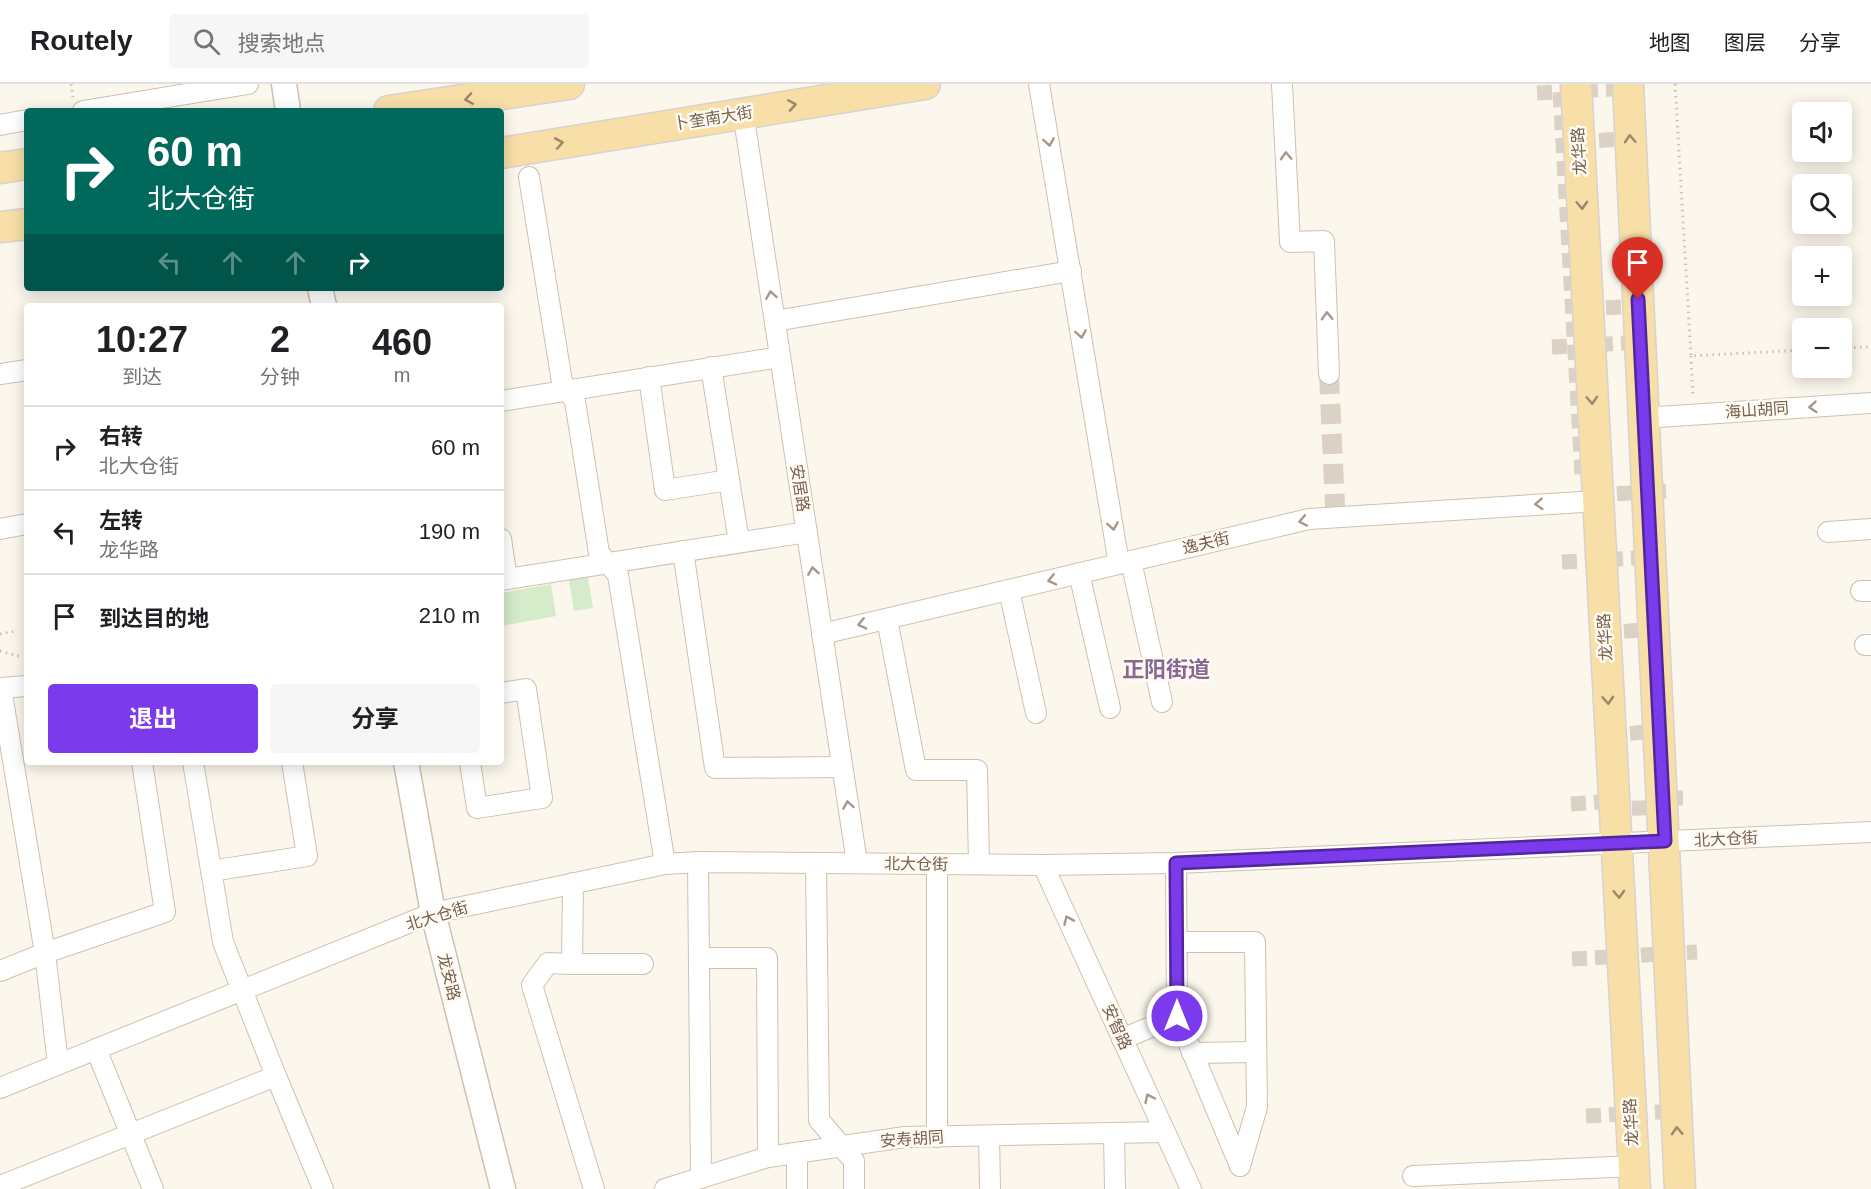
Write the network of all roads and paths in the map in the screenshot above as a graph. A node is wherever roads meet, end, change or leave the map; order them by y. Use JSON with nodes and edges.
{"nodes":[{"id":1,"x":248,"y":84,"type":"edge"},
{"id":2,"x":284,"y":84,"type":"edge"},
{"id":3,"x":569,"y":84,"type":"edge"},
{"id":4,"x":925,"y":84,"type":"edge"},
{"id":5,"x":1039,"y":84,"type":"edge"},
{"id":6,"x":1282,"y":84,"type":"edge"},
{"id":7,"x":1576,"y":84,"type":"edge"},
{"id":8,"x":1628,"y":84,"type":"edge"},
{"id":9,"x":1675,"y":84,"type":"edge"},
{"id":10,"x":101,"y":108,"type":"edge"},
{"id":11,"x":288,"y":108,"type":"edge"},
{"id":12,"x":409,"y":108,"type":"edge"},
{"id":13,"x":743,"y":112,"type":"junction"},
{"id":14,"x":24,"y":121,"type":"edge"},
{"id":15,"x":0,"y":125,"type":"edge"},
{"id":16,"x":504,"y":152,"type":"edge"},
{"id":17,"x":24,"y":164,"type":"edge"},
{"id":18,"x":0,"y":168,"type":"edge"},
{"id":19,"x":529,"y":177,"type":"dead end"},
{"id":20,"x":24,"y":224,"type":"edge"},
{"id":21,"x":0,"y":227,"type":"edge"},
{"id":22,"x":1071,"y":271,"type":"junction"},
{"id":23,"x":775,"y":321,"type":"junction"},
{"id":24,"x":1871,"y":347,"type":"edge"},
{"id":25,"x":1852,"y":348,"type":"edge"},
{"id":26,"x":1792,"y":351,"type":"edge"},
{"id":27,"x":1691,"y":356,"type":"junction"},
{"id":28,"x":780,"y":357,"type":"junction"},
{"id":29,"x":711,"y":367,"type":"junction"},
{"id":30,"x":24,"y":370,"type":"edge"},
{"id":31,"x":0,"y":374,"type":"edge"},
{"id":32,"x":1329,"y":374,"type":"tunnel mouth"},
{"id":33,"x":648,"y":377,"type":"junction"},
{"id":34,"x":567,"y":390,"type":"junction"},
{"id":35,"x":504,"y":400,"type":"edge"},
{"id":36,"x":1871,"y":403,"type":"edge"},
{"id":37,"x":1694,"y":415,"type":"junction"},
{"id":38,"x":1643,"y":418,"type":"junction"},
{"id":39,"x":729,"y":480,"type":"junction"},
{"id":40,"x":1598,"y":501,"type":"junction"},
{"id":41,"x":24,"y":525,"type":"edge"},
{"id":42,"x":0,"y":529,"type":"edge"},
{"id":43,"x":1871,"y":529,"type":"edge"},
{"id":44,"x":807,"y":532,"type":"junction"},
{"id":45,"x":1828,"y":532,"type":"dead end"},
{"id":46,"x":738,"y":542,"type":"junction"},
{"id":47,"x":683,"y":551,"type":"junction"},
{"id":48,"x":608,"y":563,"type":"junction"},
{"id":49,"x":1125,"y":563,"type":"junction"},
{"id":50,"x":1079,"y":573,"type":"junction"},
{"id":51,"x":504,"y":580,"type":"edge"},
{"id":52,"x":1009,"y":590,"type":"junction"},
{"id":53,"x":887,"y":619,"type":"junction"},
{"id":54,"x":16,"y":631,"type":"dead end"},
{"id":55,"x":0,"y":634,"type":"edge"},
{"id":56,"x":822,"y":634,"type":"junction"},
{"id":57,"x":0,"y":651,"type":"edge"},
{"id":58,"x":22,"y":657,"type":"dead end"},
{"id":59,"x":24,"y":686,"type":"edge"},
{"id":60,"x":0,"y":688,"type":"edge"},
{"id":61,"x":504,"y":693,"type":"edge"},
{"id":62,"x":1162,"y":702,"type":"dead end"},
{"id":63,"x":1110,"y":708,"type":"dead end"},
{"id":64,"x":1036,"y":713,"type":"dead end"},
{"id":65,"x":142,"y":765,"type":"edge"},
{"id":66,"x":194,"y":765,"type":"edge"},
{"id":67,"x":292,"y":765,"type":"edge"},
{"id":68,"x":407,"y":765,"type":"edge"},
{"id":69,"x":470,"y":765,"type":"edge"},
{"id":70,"x":842,"y":766,"type":"junction"},
{"id":71,"x":1871,"y":832,"type":"edge"},
{"id":72,"x":1665,"y":841,"type":"junction"},
{"id":73,"x":1616,"y":845,"type":"junction"},
{"id":74,"x":698,"y":862,"type":"junction"},
{"id":75,"x":816,"y":863,"type":"junction"},
{"id":76,"x":857,"y":863,"type":"junction"},
{"id":77,"x":1176,"y":863,"type":"junction"},
{"id":78,"x":665,"y":864,"type":"junction"},
{"id":79,"x":938,"y":864,"type":"junction"},
{"id":80,"x":979,"y":864,"type":"junction"},
{"id":81,"x":1043,"y":865,"type":"junction"},
{"id":82,"x":211,"y":871,"type":"junction"},
{"id":83,"x":573,"y":883,"type":"junction"},
{"id":84,"x":433,"y":913,"type":"junction"},
{"id":85,"x":1177,"y":942,"type":"junction"},
{"id":86,"x":45,"y":952,"type":"junction"},
{"id":87,"x":699,"y":958,"type":"junction"},
{"id":88,"x":572,"y":964,"type":"junction"},
{"id":89,"x":643,"y":964,"type":"dead end"},
{"id":90,"x":0,"y":971,"type":"edge"},
{"id":91,"x":241,"y":991,"type":"junction"},
{"id":92,"x":1177,"y":1016,"type":"junction"},
{"id":93,"x":1122,"y":1039,"type":"junction"},
{"id":94,"x":96,"y":1049,"type":"junction"},
{"id":95,"x":1256,"y":1052,"type":"junction"},
{"id":96,"x":1192,"y":1053,"type":"junction"},
{"id":97,"x":58,"y":1064,"type":"junction"},
{"id":98,"x":276,"y":1076,"type":"junction"},
{"id":99,"x":0,"y":1088,"type":"edge"},
{"id":100,"x":1165,"y":1132,"type":"junction"},
{"id":101,"x":130,"y":1133,"type":"junction"},
{"id":102,"x":1114,"y":1133,"type":"junction"},
{"id":103,"x":989,"y":1136,"type":"junction"},
{"id":104,"x":937,"y":1137,"type":"junction"},
{"id":105,"x":842,"y":1147,"type":"junction"},
{"id":106,"x":797,"y":1153,"type":"junction"},
{"id":107,"x":768,"y":1157,"type":"junction"},
{"id":108,"x":1413,"y":1176,"type":"dead end"},
{"id":109,"x":701,"y":1178,"type":"junction"},
{"id":110,"x":1634,"y":1178,"type":"edge"},
{"id":111,"x":725,"y":1180,"type":"edge"},
{"id":112,"x":0,"y":1186,"type":"edge"},
{"id":113,"x":153,"y":1189,"type":"edge"},
{"id":114,"x":323,"y":1189,"type":"edge"},
{"id":115,"x":503,"y":1189,"type":"edge"},
{"id":116,"x":594,"y":1189,"type":"edge"},
{"id":117,"x":665,"y":1189,"type":"edge"},
{"id":118,"x":797,"y":1189,"type":"edge"},
{"id":119,"x":854,"y":1189,"type":"edge"},
{"id":120,"x":990,"y":1189,"type":"edge"},
{"id":121,"x":1115,"y":1189,"type":"edge"},
{"id":122,"x":1191,"y":1189,"type":"edge"},
{"id":123,"x":1680,"y":1189,"type":"edge"}],
"edges":[{"from":1,"to":10,"type":"street"},
{"from":2,"to":11,"type":"street"},
{"from":3,"to":12,"type":"main road","one_way":true},
{"from":13,"to":4,"type":"main road","name":"卜奎南大街","one_way":true},
{"from":5,"to":22,"type":"street","one_way":true},
{"from":32,"to":6,"type":"street","one_way":true},
{"from":7,"to":40,"type":"main road","name":"龙华路","one_way":true},
{"from":38,"to":8,"type":"main road","one_way":true},
{"from":9,"to":27,"type":"path"},
{"from":16,"to":13,"type":"main road","name":"卜奎南大街","one_way":true},
{"from":23,"to":13,"type":"street","name":"安居路","one_way":true},
{"from":14,"to":15,"type":"street"},
{"from":17,"to":18,"type":"main road"},
{"from":19,"to":34,"type":"street"},
{"from":20,"to":21,"type":"main road"},
{"from":22,"to":23,"type":"street"},
{"from":22,"to":49,"type":"street","one_way":true},
{"from":23,"to":28,"type":"street","name":"安居路"},
{"from":24,"to":25,"type":"path"},
{"from":26,"to":27,"type":"path"},
{"from":27,"to":37,"type":"path"},
{"from":28,"to":29,"type":"street"},
{"from":28,"to":44,"type":"street","name":"安居路"},
{"from":29,"to":33,"type":"street"},
{"from":29,"to":39,"type":"street"},
{"from":30,"to":31,"type":"street"},
{"from":33,"to":34,"type":"street"},
{"from":33,"to":39,"type":"street"},
{"from":34,"to":35,"type":"street"},
{"from":34,"to":48,"type":"street"},
{"from":36,"to":37,"type":"street","name":"海山胡同","one_way":true},
{"from":37,"to":38,"type":"street","name":"海山胡同"},
{"from":38,"to":72,"type":"main road"},
{"from":39,"to":46,"type":"street"},
{"from":40,"to":49,"type":"street","name":"逸夫街","one_way":true},
{"from":40,"to":73,"type":"main road","name":"龙华路","one_way":true},
{"from":41,"to":42,"type":"street"},
{"from":43,"to":45,"type":"street"},
{"from":44,"to":46,"type":"street"},
{"from":56,"to":44,"type":"street","name":"安居路","one_way":true},
{"from":46,"to":47,"type":"street"},
{"from":47,"to":48,"type":"street"},
{"from":47,"to":70,"type":"street"},
{"from":48,"to":51,"type":"street"},
{"from":48,"to":78,"type":"street"},
{"from":49,"to":50,"type":"street","name":"逸夫街"},
{"from":49,"to":62,"type":"street"},
{"from":50,"to":52,"type":"street","name":"逸夫街","one_way":true},
{"from":50,"to":63,"type":"street"},
{"from":52,"to":53,"type":"street","name":"逸夫街"},
{"from":52,"to":64,"type":"street"},
{"from":53,"to":56,"type":"street","name":"逸夫街","one_way":true},
{"from":53,"to":80,"type":"street"},
{"from":54,"to":55,"type":"path"},
{"from":56,"to":70,"type":"street","name":"安居路"},
{"from":57,"to":58,"type":"path"},
{"from":59,"to":60,"type":"street"},
{"from":60,"to":86,"type":"street"},
{"from":61,"to":69,"type":"street"},
{"from":65,"to":86,"type":"street"},
{"from":66,"to":82,"type":"street"},
{"from":67,"to":82,"type":"street"},
{"from":68,"to":84,"type":"street","name":"龙安路"},
{"from":76,"to":70,"type":"street","name":"安居路","one_way":true},
{"from":71,"to":72,"type":"street","name":"北大仓街"},
{"from":72,"to":73,"type":"street","name":"北大仓街"},
{"from":123,"to":72,"type":"main road","one_way":true},
{"from":73,"to":77,"type":"street","name":"北大仓街"},
{"from":73,"to":110,"type":"main road","name":"龙华路","one_way":true},
{"from":74,"to":75,"type":"street","name":"北大仓街"},
{"from":74,"to":78,"type":"street","name":"北大仓街"},
{"from":74,"to":87,"type":"street"},
{"from":75,"to":76,"type":"street","name":"北大仓街"},
{"from":75,"to":105,"type":"street"},
{"from":76,"to":79,"type":"street","name":"北大仓街"},
{"from":77,"to":81,"type":"street","name":"北大仓街"},
{"from":77,"to":85,"type":"street"},
{"from":78,"to":83,"type":"street","name":"北大仓街"},
{"from":79,"to":80,"type":"street","name":"北大仓街"},
{"from":79,"to":104,"type":"street"},
{"from":80,"to":81,"type":"street","name":"北大仓街"},
{"from":93,"to":81,"type":"street","name":"安智路","one_way":true},
{"from":82,"to":91,"type":"street"},
{"from":83,"to":84,"type":"street","name":"北大仓街"},
{"from":83,"to":88,"type":"street"},
{"from":84,"to":91,"type":"street","name":"北大仓街"},
{"from":84,"to":115,"type":"street","name":"龙安路"},
{"from":85,"to":92,"type":"street"},
{"from":85,"to":95,"type":"street"},
{"from":86,"to":90,"type":"street"},
{"from":86,"to":97,"type":"street"},
{"from":87,"to":107,"type":"street"},
{"from":87,"to":109,"type":"street"},
{"from":88,"to":89,"type":"street"},
{"from":88,"to":116,"type":"street"},
{"from":91,"to":94,"type":"street","name":"北大仓街"},
{"from":91,"to":98,"type":"street"},
{"from":92,"to":93,"type":"street"},
{"from":92,"to":96,"type":"street"},
{"from":100,"to":93,"type":"street","name":"安智路","one_way":true},
{"from":94,"to":97,"type":"street","name":"北大仓街"},
{"from":94,"to":101,"type":"street"},
{"from":95,"to":96,"type":"street"},
{"from":95,"to":96,"type":"street"},
{"from":97,"to":99,"type":"street","name":"北大仓街"},
{"from":98,"to":101,"type":"street"},
{"from":98,"to":114,"type":"street"},
{"from":100,"to":102,"type":"street","name":"安寿胡同"},
{"from":100,"to":122,"type":"street","name":"安智路"},
{"from":101,"to":112,"type":"street"},
{"from":101,"to":113,"type":"street"},
{"from":102,"to":103,"type":"street","name":"安寿胡同"},
{"from":102,"to":121,"type":"street"},
{"from":103,"to":104,"type":"street","name":"安寿胡同"},
{"from":103,"to":120,"type":"street"},
{"from":104,"to":105,"type":"street","name":"安寿胡同"},
{"from":105,"to":106,"type":"street","name":"安寿胡同"},
{"from":105,"to":119,"type":"street"},
{"from":106,"to":107,"type":"street","name":"安寿胡同"},
{"from":106,"to":118,"type":"street"},
{"from":107,"to":111,"type":"street","name":"安寿胡同"},
{"from":108,"to":110,"type":"street"},
{"from":109,"to":111,"type":"street","name":"安寿胡同"},
{"from":109,"to":117,"type":"street","name":"安寿胡同"}]}
